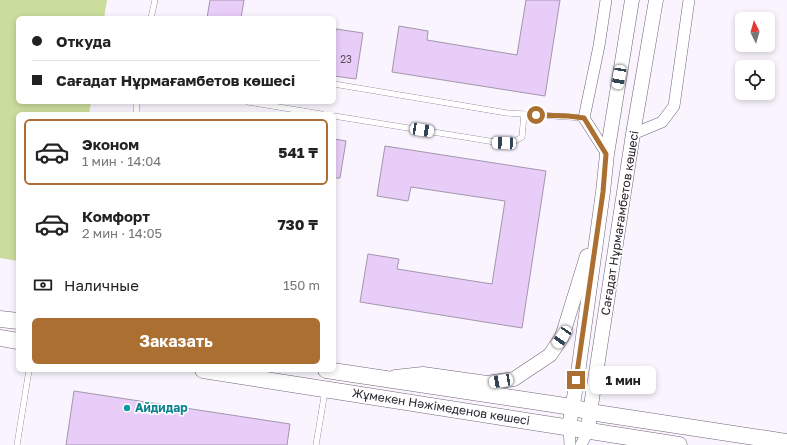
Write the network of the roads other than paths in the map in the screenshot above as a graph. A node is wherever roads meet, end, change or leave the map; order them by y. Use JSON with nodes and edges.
{"nodes":[{"id":1,"x":155,"y":0,"type":"edge"},
{"id":2,"x":606,"y":0,"type":"edge"},
{"id":3,"x":632,"y":0,"type":"edge"},
{"id":4,"x":656,"y":0,"type":"edge"},
{"id":5,"x":689,"y":0,"type":"edge"},
{"id":6,"x":151,"y":16,"type":"edge"},
{"id":7,"x":336,"y":84,"type":"edge"},
{"id":8,"x":260,"y":104,"type":"edge"},
{"id":9,"x":309,"y":112,"type":"edge"},
{"id":10,"x":524,"y":114,"type":"junction"},
{"id":11,"x":336,"y":116,"type":"edge"},
{"id":12,"x":584,"y":118,"type":"junction"},
{"id":13,"x":633,"y":134,"type":"junction"},
{"id":14,"x":606,"y":154,"type":"junction"},
{"id":15,"x":603,"y":192,"type":"junction"},
{"id":16,"x":0,"y":318,"type":"edge"},
{"id":17,"x":16,"y":321,"type":"edge"},
{"id":18,"x":0,"y":338,"type":"edge"},
{"id":19,"x":16,"y":341,"type":"edge"},
{"id":20,"x":29,"y":372,"type":"edge"},
{"id":21,"x":216,"y":372,"type":"edge"},
{"id":22,"x":336,"y":372,"type":"edge"},
{"id":23,"x":376,"y":378,"type":"junction"},
{"id":24,"x":325,"y":389,"type":"junction"},
{"id":25,"x":572,"y":407,"type":"junction"},
{"id":26,"x":590,"y":412,"type":"junction"},
{"id":27,"x":569,"y":427,"type":"junction"},
{"id":28,"x":588,"y":431,"type":"junction"},
{"id":29,"x":787,"y":442,"type":"edge"},
{"id":30,"x":17,"y":445,"type":"edge"},
{"id":31,"x":316,"y":445,"type":"edge"},
{"id":32,"x":570,"y":445,"type":"edge"},
{"id":33,"x":581,"y":445,"type":"edge"},
{"id":34,"x":679,"y":445,"type":"edge"}],
"edges":[{"from":1,"to":6,"type":"lane"},
{"from":2,"to":12,"type":"street"},
{"from":3,"to":14,"type":"street","name":"Сағадат Нұрмағамбетов көшесі"},
{"from":4,"to":13,"type":"street","name":"Сағадат Нұрмағамбетов көшесі"},
{"from":5,"to":13,"type":"street"},
{"from":7,"to":10,"type":"lane"},
{"from":8,"to":9,"type":"lane"},
{"from":10,"to":11,"type":"lane"},
{"from":10,"to":12,"type":"lane"},
{"from":12,"to":14,"type":"street"},
{"from":13,"to":26,"type":"street","name":"Сағадат Нұрмағамбетов көшесі"},
{"from":14,"to":15,"type":"street","name":"Сағадат Нұрмағамбетов көшесі"},
{"from":15,"to":23,"type":"street"},
{"from":15,"to":25,"type":"street","name":"Сағадат Нұрмағамбетов көшесі"},
{"from":16,"to":17,"type":"main road"},
{"from":18,"to":19,"type":"main road"},
{"from":20,"to":30,"type":"lane"},
{"from":21,"to":24,"type":"main road","name":"Жұмекен Нәжімеденов көшесі"},
{"from":22,"to":23,"type":"main road","name":"Жұмекен Нәжімеденов көшесі"},
{"from":23,"to":25,"type":"main road","name":"Жұмекен Нәжімеденов көшесі"},
{"from":24,"to":27,"type":"main road","name":"Жұмекен Нәжімеденов көшесі"},
{"from":24,"to":31,"type":"lane"},
{"from":25,"to":26,"type":"main road","name":"Жұмекен Нәжімеденов көшесі"},
{"from":25,"to":27,"type":"street","name":"Сағадат Нұрмағамбетов көшесі"},
{"from":26,"to":28,"type":"street","name":"Сағадат Нұрмағамбетов көшесі"},
{"from":26,"to":29,"type":"main road","name":"Жұмекен Нәжімеденов көшесі"},
{"from":27,"to":28,"type":"main road","name":"Жұмекен Нәжімеденов көшесі"},
{"from":27,"to":32,"type":"street","name":"Сағадат Нұрмағамбетов көшесі"},
{"from":28,"to":33,"type":"street","name":"Сағадат Нұрмағамбетов көшесі"},
{"from":28,"to":34,"type":"main road","name":"Жұмекен Нәжімеденов көшесі"}]}
